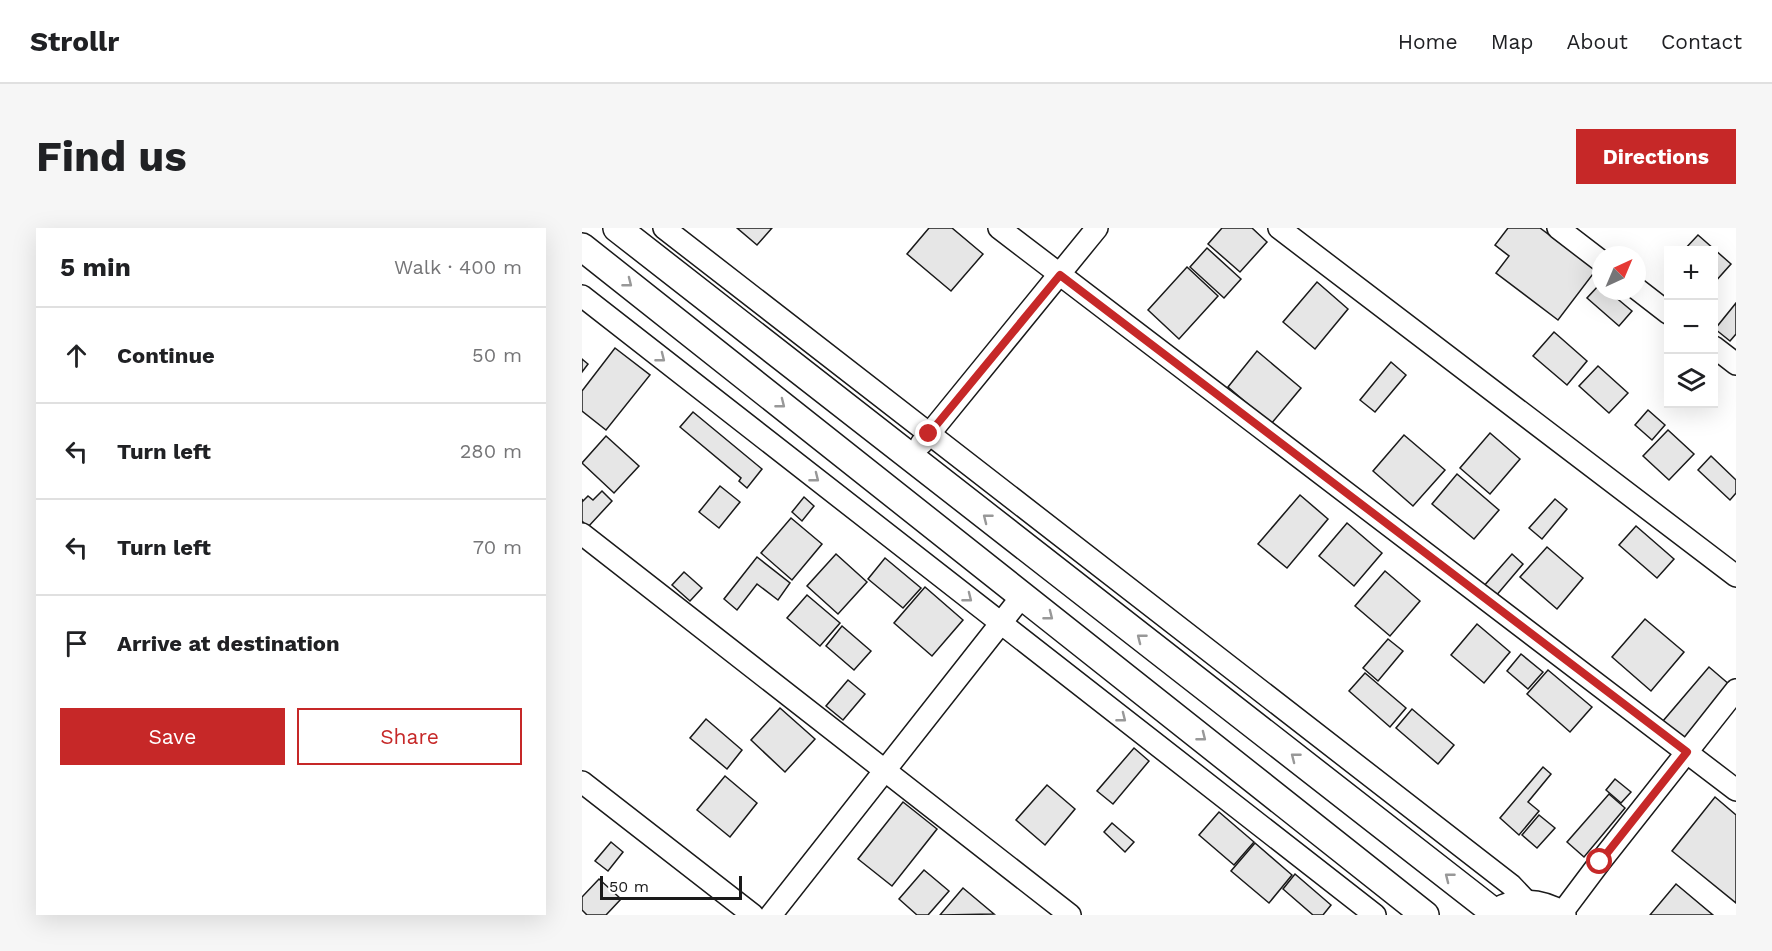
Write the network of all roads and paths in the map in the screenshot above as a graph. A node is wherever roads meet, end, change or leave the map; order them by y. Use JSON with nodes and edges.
{"nodes":[{"id":1,"x":617,"y":228,"type":"edge"},
{"id":2,"x":664,"y":228,"type":"edge"},
{"id":3,"x":999,"y":228,"type":"edge"},
{"id":4,"x":1097,"y":228,"type":"edge"},
{"id":5,"x":1279,"y":228,"type":"edge"},
{"id":6,"x":1558,"y":228,"type":"edge"},
{"id":7,"x":582,"y":247,"type":"edge"},
{"id":8,"x":1592,"y":254,"type":"edge"},
{"id":9,"x":1060,"y":275,"type":"junction"},
{"id":10,"x":582,"y":296,"type":"edge"},
{"id":11,"x":1646,"y":296,"type":"edge"},
{"id":12,"x":1664,"y":310,"type":"edge"},
{"id":13,"x":1718,"y":351,"type":"edge"},
{"id":14,"x":1736,"y":364,"type":"edge"},
{"id":15,"x":929,"y":434,"type":"junction"},
{"id":16,"x":910,"y":458,"type":"junction"},
{"id":17,"x":582,"y":534,"type":"edge"},
{"id":18,"x":1736,"y":576,"type":"edge"},
{"id":19,"x":1023,"y":595,"type":"junction"},
{"id":20,"x":1001,"y":623,"type":"junction"},
{"id":21,"x":1736,"y":690,"type":"edge"},
{"id":22,"x":1687,"y":752,"type":"junction"},
{"id":23,"x":885,"y":771,"type":"junction"},
{"id":24,"x":582,"y":782,"type":"edge"},
{"id":25,"x":1736,"y":790,"type":"edge"},
{"id":26,"x":1528,"y":903,"type":"junction"},
{"id":27,"x":1494,"y":914,"type":"edge"},
{"id":28,"x":1562,"y":914,"type":"edge"},
{"id":29,"x":753,"y":915,"type":"edge"},
{"id":30,"x":771,"y":915,"type":"edge"},
{"id":31,"x":1070,"y":915,"type":"edge"},
{"id":32,"x":1375,"y":915,"type":"edge"},
{"id":33,"x":1425,"y":915,"type":"edge"}],
"edges":[{"from":1,"to":16,"type":"main road"},
{"from":2,"to":15,"type":"street"},
{"from":3,"to":9,"type":"street"},
{"from":4,"to":9,"type":"street"},
{"from":5,"to":18,"type":"street"},
{"from":6,"to":8,"type":"street"},
{"from":7,"to":19,"type":"main road","one_way":true},
{"from":9,"to":15,"type":"street"},
{"from":9,"to":22,"type":"street"},
{"from":10,"to":20,"type":"street","one_way":true},
{"from":11,"to":12,"type":"street"},
{"from":13,"to":14,"type":"street"},
{"from":15,"to":16,"type":"street"},
{"from":15,"to":26,"type":"street"},
{"from":27,"to":16,"type":"main road","one_way":true},
{"from":17,"to":23,"type":"street"},
{"from":19,"to":20,"type":"street"},
{"from":19,"to":33,"type":"main road","one_way":true},
{"from":20,"to":23,"type":"street"},
{"from":20,"to":32,"type":"street","one_way":true},
{"from":21,"to":22,"type":"street"},
{"from":22,"to":25,"type":"street"},
{"from":22,"to":28,"type":"street"},
{"from":23,"to":30,"type":"street"},
{"from":23,"to":31,"type":"street"},
{"from":24,"to":29,"type":"street"},
{"from":26,"to":27,"type":"main road"},
{"from":26,"to":28,"type":"main road"}]}
